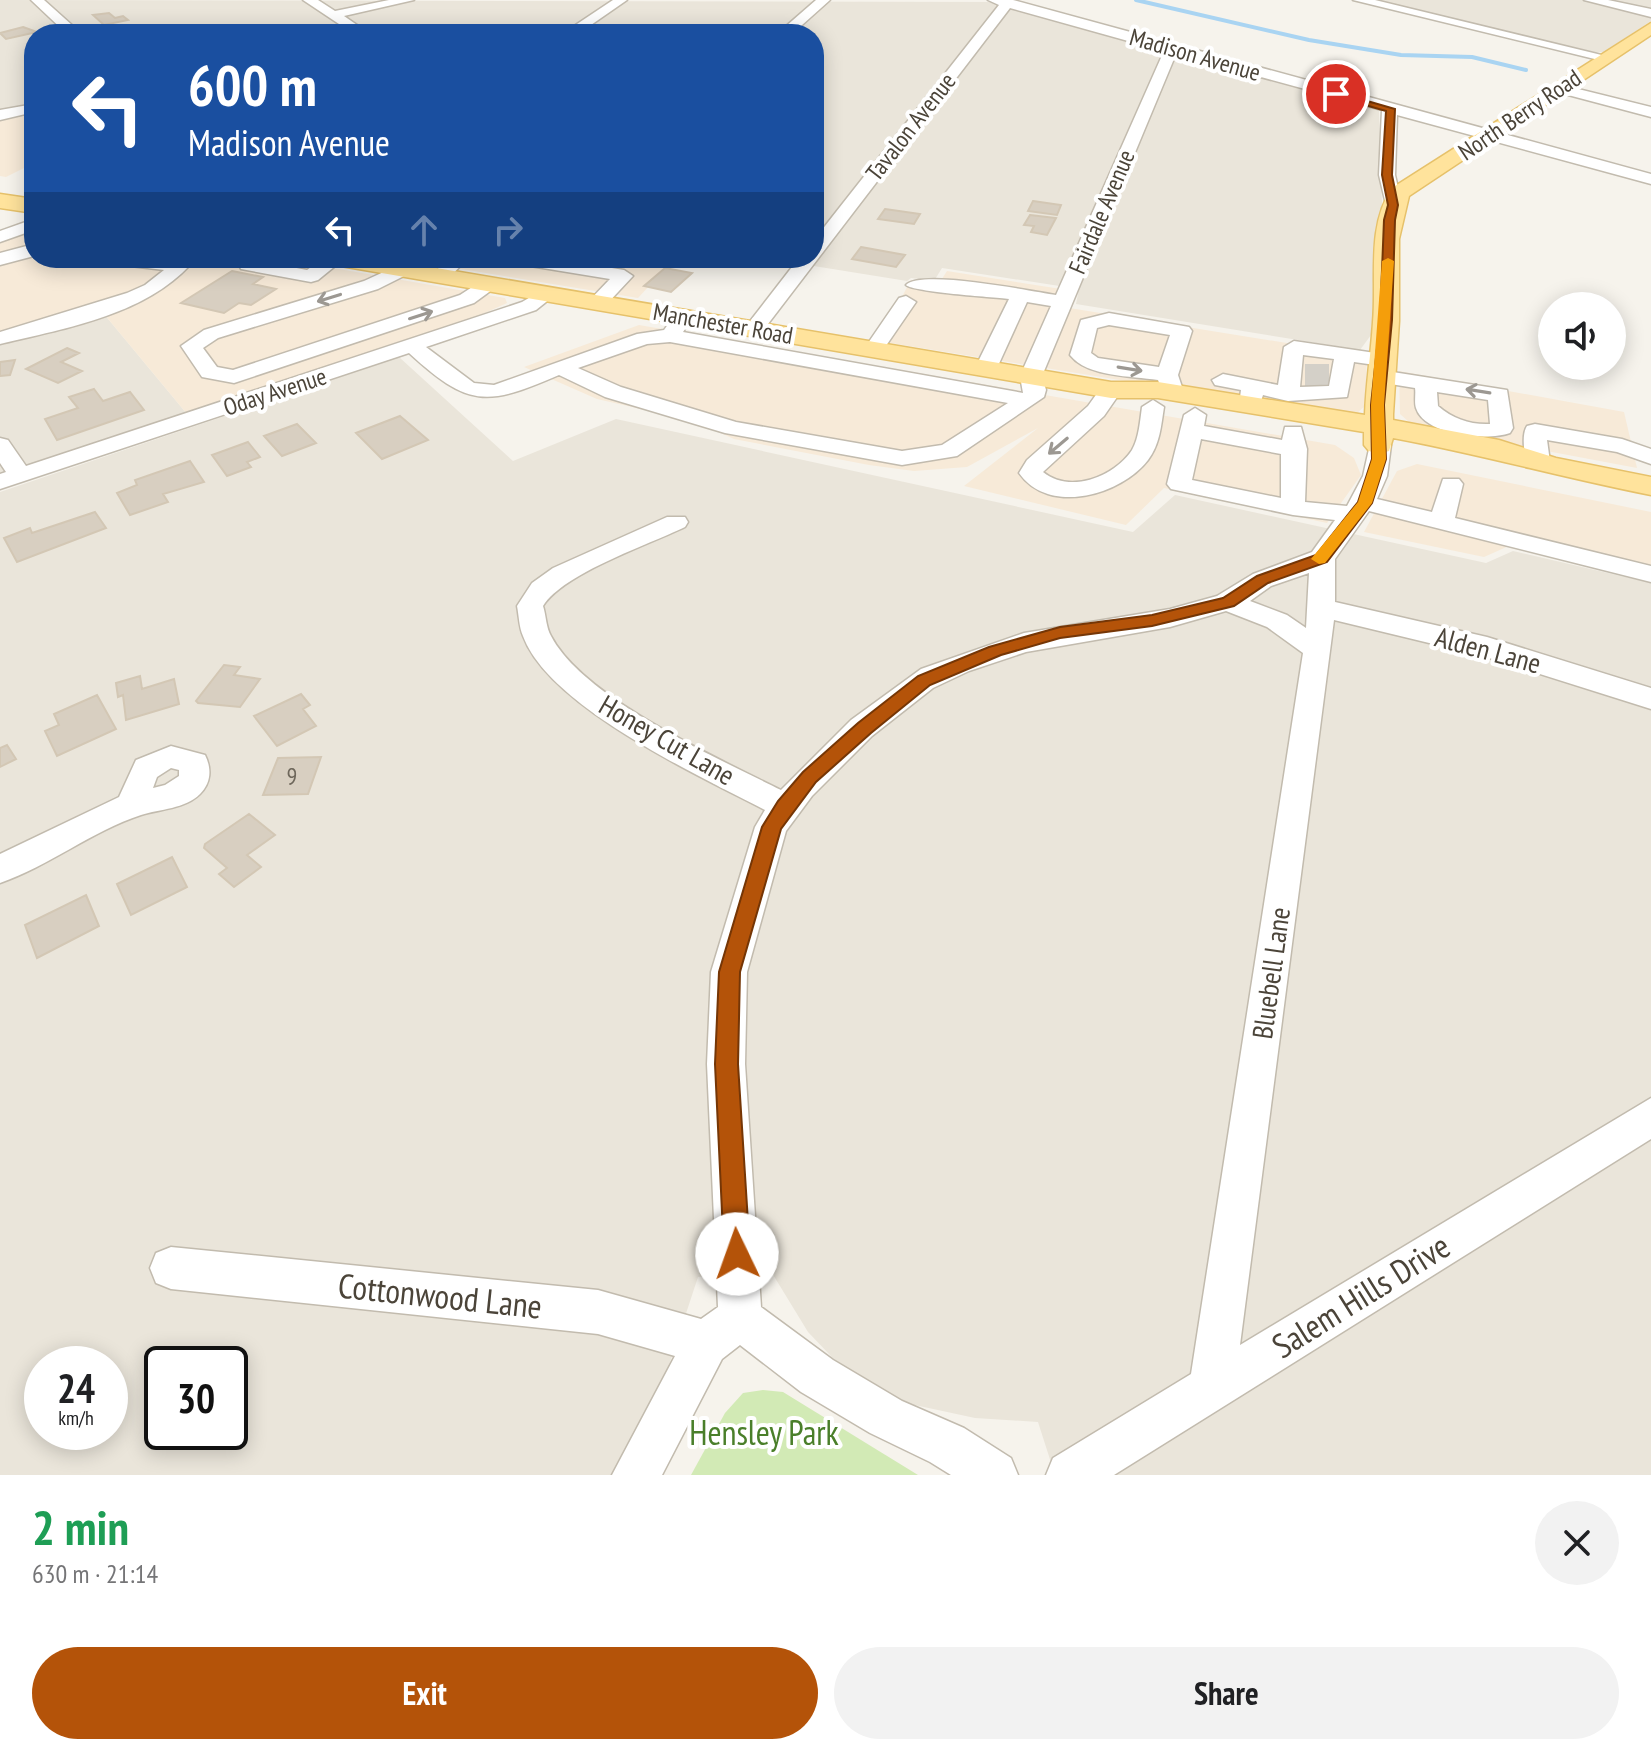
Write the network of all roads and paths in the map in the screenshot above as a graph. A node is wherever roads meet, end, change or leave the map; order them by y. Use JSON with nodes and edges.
{"nodes":[{"id":1,"x":37,"y":0,"type":"edge"},
{"id":2,"x":309,"y":0,"type":"edge"},
{"id":3,"x":408,"y":0,"type":"edge"},
{"id":4,"x":621,"y":0,"type":"edge"},
{"id":5,"x":824,"y":0,"type":"edge"},
{"id":6,"x":1359,"y":0,"type":"edge"},
{"id":7,"x":1590,"y":0,"type":"edge"},
{"id":8,"x":1001,"y":1,"type":"edge"},
{"id":9,"x":1651,"y":13,"type":"edge"},
{"id":10,"x":332,"y":15,"type":"junction"},
{"id":11,"x":64,"y":24,"type":"edge"},
{"id":12,"x":347,"y":24,"type":"edge"},
{"id":13,"x":584,"y":24,"type":"edge"},
{"id":14,"x":796,"y":24,"type":"edge"},
{"id":15,"x":1651,"y":28,"type":"edge"},
{"id":16,"x":1172,"y":48,"type":"junction"},
{"id":17,"x":1607,"y":58,"type":"junction"},
{"id":18,"x":1558,"y":88,"type":"junction"},
{"id":19,"x":1390,"y":109,"type":"junction"},
{"id":20,"x":24,"y":110,"type":"edge"},
{"id":21,"x":1651,"y":112,"type":"edge"},
{"id":22,"x":0,"y":115,"type":"edge"},
{"id":23,"x":24,"y":123,"type":"edge"},
{"id":24,"x":0,"y":128,"type":"edge"},
{"id":25,"x":1489,"y":137,"type":"junction"},
{"id":26,"x":1651,"y":179,"type":"edge"},
{"id":27,"x":0,"y":201,"type":"edge"},
{"id":28,"x":24,"y":205,"type":"edge"},
{"id":29,"x":1393,"y":205,"type":"junction"},
{"id":30,"x":24,"y":228,"type":"edge"},
{"id":31,"x":0,"y":237,"type":"edge"},
{"id":32,"x":824,"y":239,"type":"edge"},
{"id":33,"x":24,"y":253,"type":"edge"},
{"id":34,"x":0,"y":259,"type":"edge"},
{"id":35,"x":176,"y":268,"type":"edge"},
{"id":36,"x":265,"y":268,"type":"edge"},
{"id":37,"x":322,"y":268,"type":"edge"},
{"id":38,"x":392,"y":268,"type":"edge"},
{"id":39,"x":408,"y":268,"type":"edge"},
{"id":40,"x":448,"y":268,"type":"edge"},
{"id":41,"x":577,"y":268,"type":"edge"},
{"id":42,"x":801,"y":268,"type":"edge"},
{"id":43,"x":440,"y":276,"type":"junction"},
{"id":44,"x":490,"y":284,"type":"junction"},
{"id":45,"x":546,"y":294,"type":"junction"},
{"id":46,"x":1021,"y":295,"type":"junction"},
{"id":47,"x":1063,"y":302,"type":"junction"},
{"id":48,"x":597,"y":303,"type":"junction"},
{"id":49,"x":677,"y":326,"type":"junction"},
{"id":50,"x":754,"y":329,"type":"junction"},
{"id":51,"x":0,"y":338,"type":"edge"},
{"id":52,"x":412,"y":345,"type":"junction"},
{"id":53,"x":874,"y":349,"type":"junction"},
{"id":54,"x":1345,"y":354,"type":"junction"},
{"id":55,"x":295,"y":356,"type":"junction"},
{"id":56,"x":559,"y":367,"type":"junction"},
{"id":57,"x":1381,"y":368,"type":"junction"},
{"id":58,"x":968,"y":373,"type":"junction"},
{"id":59,"x":1092,"y":373,"type":"junction"},
{"id":60,"x":314,"y":379,"type":"junction"},
{"id":61,"x":1223,"y":380,"type":"dead end"},
{"id":62,"x":1294,"y":381,"type":"junction"},
{"id":63,"x":1426,"y":383,"type":"junction"},
{"id":64,"x":1030,"y":388,"type":"junction"},
{"id":65,"x":1165,"y":392,"type":"junction"},
{"id":66,"x":1252,"y":396,"type":"junction"},
{"id":67,"x":1194,"y":423,"type":"junction"},
{"id":68,"x":1616,"y":423,"type":"dead end"},
{"id":69,"x":1378,"y":436,"type":"junction"},
{"id":70,"x":1488,"y":436,"type":"junction"},
{"id":71,"x":1294,"y":441,"type":"junction"},
{"id":72,"x":0,"y":445,"type":"edge"},
{"id":73,"x":1622,"y":446,"type":"junction"},
{"id":74,"x":1541,"y":455,"type":"junction"},
{"id":75,"x":10,"y":478,"type":"edge"},
{"id":76,"x":1647,"y":480,"type":"edge"},
{"id":77,"x":1451,"y":484,"type":"dead end"},
{"id":78,"x":1293,"y":508,"type":"junction"},
{"id":79,"x":1360,"y":509,"type":"junction"},
{"id":80,"x":676,"y":522,"type":"dead end"},
{"id":81,"x":1442,"y":522,"type":"junction"},
{"id":82,"x":1322,"y":559,"type":"junction"},
{"id":83,"x":1651,"y":574,"type":"edge"},
{"id":84,"x":1228,"y":602,"type":"junction"},
{"id":85,"x":1322,"y":608,"type":"junction"},
{"id":86,"x":1317,"y":650,"type":"junction"},
{"id":87,"x":1651,"y":699,"type":"edge"},
{"id":88,"x":132,"y":805,"type":"dead end"},
{"id":89,"x":785,"y":806,"type":"junction"},
{"id":90,"x":0,"y":869,"type":"edge"},
{"id":91,"x":1651,"y":1117,"type":"edge"},
{"id":92,"x":171,"y":1268,"type":"dead end"},
{"id":93,"x":723,"y":1330,"type":"junction"},
{"id":94,"x":1212,"y":1388,"type":"junction"},
{"id":95,"x":636,"y":1475,"type":"edge"},
{"id":96,"x":994,"y":1475,"type":"edge"},
{"id":97,"x":1070,"y":1475,"type":"edge"}],
"edges":[{"from":1,"to":11,"type":"street"},
{"from":2,"to":10,"type":"street"},
{"from":3,"to":10,"type":"street"},
{"from":4,"to":13,"type":"street"},
{"from":5,"to":14,"type":"street"},
{"from":6,"to":17,"type":"street"},
{"from":7,"to":9,"type":"street"},
{"from":8,"to":16,"type":"street","name":"Madison Avenue"},
{"from":8,"to":32,"type":"street","name":"Tavalon Avenue"},
{"from":10,"to":12,"type":"street"},
{"from":15,"to":17,"type":"main road","name":"North Berry Road"},
{"from":16,"to":19,"type":"street","name":"Madison Avenue"},
{"from":16,"to":47,"type":"street","name":"Fairdale Avenue"},
{"from":17,"to":18,"type":"main road","name":"North Berry Road"},
{"from":18,"to":21,"type":"street"},
{"from":18,"to":25,"type":"main road","name":"North Berry Road"},
{"from":19,"to":25,"type":"street","name":"Madison Avenue"},
{"from":19,"to":29,"type":"street"},
{"from":20,"to":22,"type":"street"},
{"from":23,"to":24,"type":"street"},
{"from":25,"to":26,"type":"street","name":"Madison Avenue"},
{"from":25,"to":29,"type":"main road","name":"North Berry Road"},
{"from":27,"to":28,"type":"main road"},
{"from":29,"to":57,"type":"main road"},
{"from":30,"to":31,"type":"street"},
{"from":33,"to":34,"type":"street"},
{"from":35,"to":51,"type":"street"},
{"from":36,"to":37,"type":"street"},
{"from":38,"to":55,"type":"street","one_way":true},
{"from":39,"to":43,"type":"main road","name":"Manchester Road"},
{"from":40,"to":43,"type":"street"},
{"from":41,"to":48,"type":"street"},
{"from":42,"to":50,"type":"street"},
{"from":43,"to":44,"type":"main road","name":"Manchester Road"},
{"from":44,"to":45,"type":"main road","name":"Manchester Road"},
{"from":55,"to":44,"type":"street","one_way":true},
{"from":45,"to":48,"type":"main road","name":"Manchester Road"},
{"from":45,"to":52,"type":"street","name":"Oday Avenue"},
{"from":46,"to":47,"type":"street"},
{"from":46,"to":53,"type":"street"},
{"from":46,"to":58,"type":"street"},
{"from":47,"to":64,"type":"street","name":"Fairdale Avenue"},
{"from":48,"to":49,"type":"main road","name":"Manchester Road"},
{"from":49,"to":50,"type":"main road","name":"Manchester Road"},
{"from":49,"to":56,"type":"street"},
{"from":49,"to":58,"type":"street"},
{"from":50,"to":53,"type":"main road","name":"Manchester Road"},
{"from":52,"to":56,"type":"street"},
{"from":52,"to":60,"type":"street","name":"Oday Avenue"},
{"from":53,"to":58,"type":"main road","name":"Manchester Road"},
{"from":54,"to":57,"type":"street"},
{"from":54,"to":62,"type":"street"},
{"from":54,"to":62,"type":"street"},
{"from":55,"to":60,"type":"street"},
{"from":56,"to":64,"type":"street"},
{"from":57,"to":63,"type":"street"},
{"from":57,"to":69,"type":"main road"},
{"from":58,"to":64,"type":"main road","name":"Manchester Road"},
{"from":59,"to":64,"type":"main road","name":"Manchester Road"},
{"from":59,"to":65,"type":"main road","name":"Manchester Road"},
{"from":59,"to":65,"type":"street"},
{"from":59,"to":65,"type":"street","one_way":true},
{"from":60,"to":75,"type":"street","name":"Oday Avenue"},
{"from":61,"to":66,"type":"street"},
{"from":62,"to":66,"type":"street"},
{"from":63,"to":70,"type":"street"},
{"from":70,"to":63,"type":"street","one_way":true},
{"from":65,"to":66,"type":"main road","name":"Manchester Road"},
{"from":65,"to":67,"type":"main road","name":"Manchester Road"},
{"from":66,"to":69,"type":"main road","name":"Manchester Road"},
{"from":67,"to":71,"type":"main road","name":"Manchester Road"},
{"from":67,"to":78,"type":"street"},
{"from":68,"to":73,"type":"street"},
{"from":69,"to":70,"type":"main road","name":"Manchester Road"},
{"from":69,"to":71,"type":"main road","name":"Manchester Road"},
{"from":69,"to":74,"type":"main road","name":"Manchester Road"},
{"from":69,"to":79,"type":"street"},
{"from":70,"to":74,"type":"main road","name":"Manchester Road"},
{"from":71,"to":78,"type":"street"},
{"from":72,"to":75,"type":"street"},
{"from":73,"to":74,"type":"street"},
{"from":73,"to":76,"type":"street"},
{"from":74,"to":76,"type":"main road","name":"Manchester Road"},
{"from":77,"to":81,"type":"street"},
{"from":78,"to":79,"type":"street"},
{"from":79,"to":81,"type":"street"},
{"from":79,"to":82,"type":"street"},
{"from":80,"to":89,"type":"street","name":"Honey Cut Lane"},
{"from":81,"to":83,"type":"street"},
{"from":82,"to":84,"type":"street"},
{"from":82,"to":85,"type":"street","name":"Bluebell Lane"},
{"from":84,"to":86,"type":"street"},
{"from":84,"to":89,"type":"street"},
{"from":85,"to":86,"type":"street","name":"Bluebell Lane"},
{"from":85,"to":87,"type":"street","name":"Alden Lane"},
{"from":86,"to":94,"type":"street","name":"Bluebell Lane"},
{"from":88,"to":90,"type":"street"},
{"from":89,"to":93,"type":"street"},
{"from":91,"to":94,"type":"street","name":"Salem Hills Drive"},
{"from":92,"to":93,"type":"street","name":"Cottonwood Lane"},
{"from":93,"to":95,"type":"street"},
{"from":93,"to":96,"type":"street"},
{"from":94,"to":97,"type":"street","name":"Salem Hills Drive"}]}
